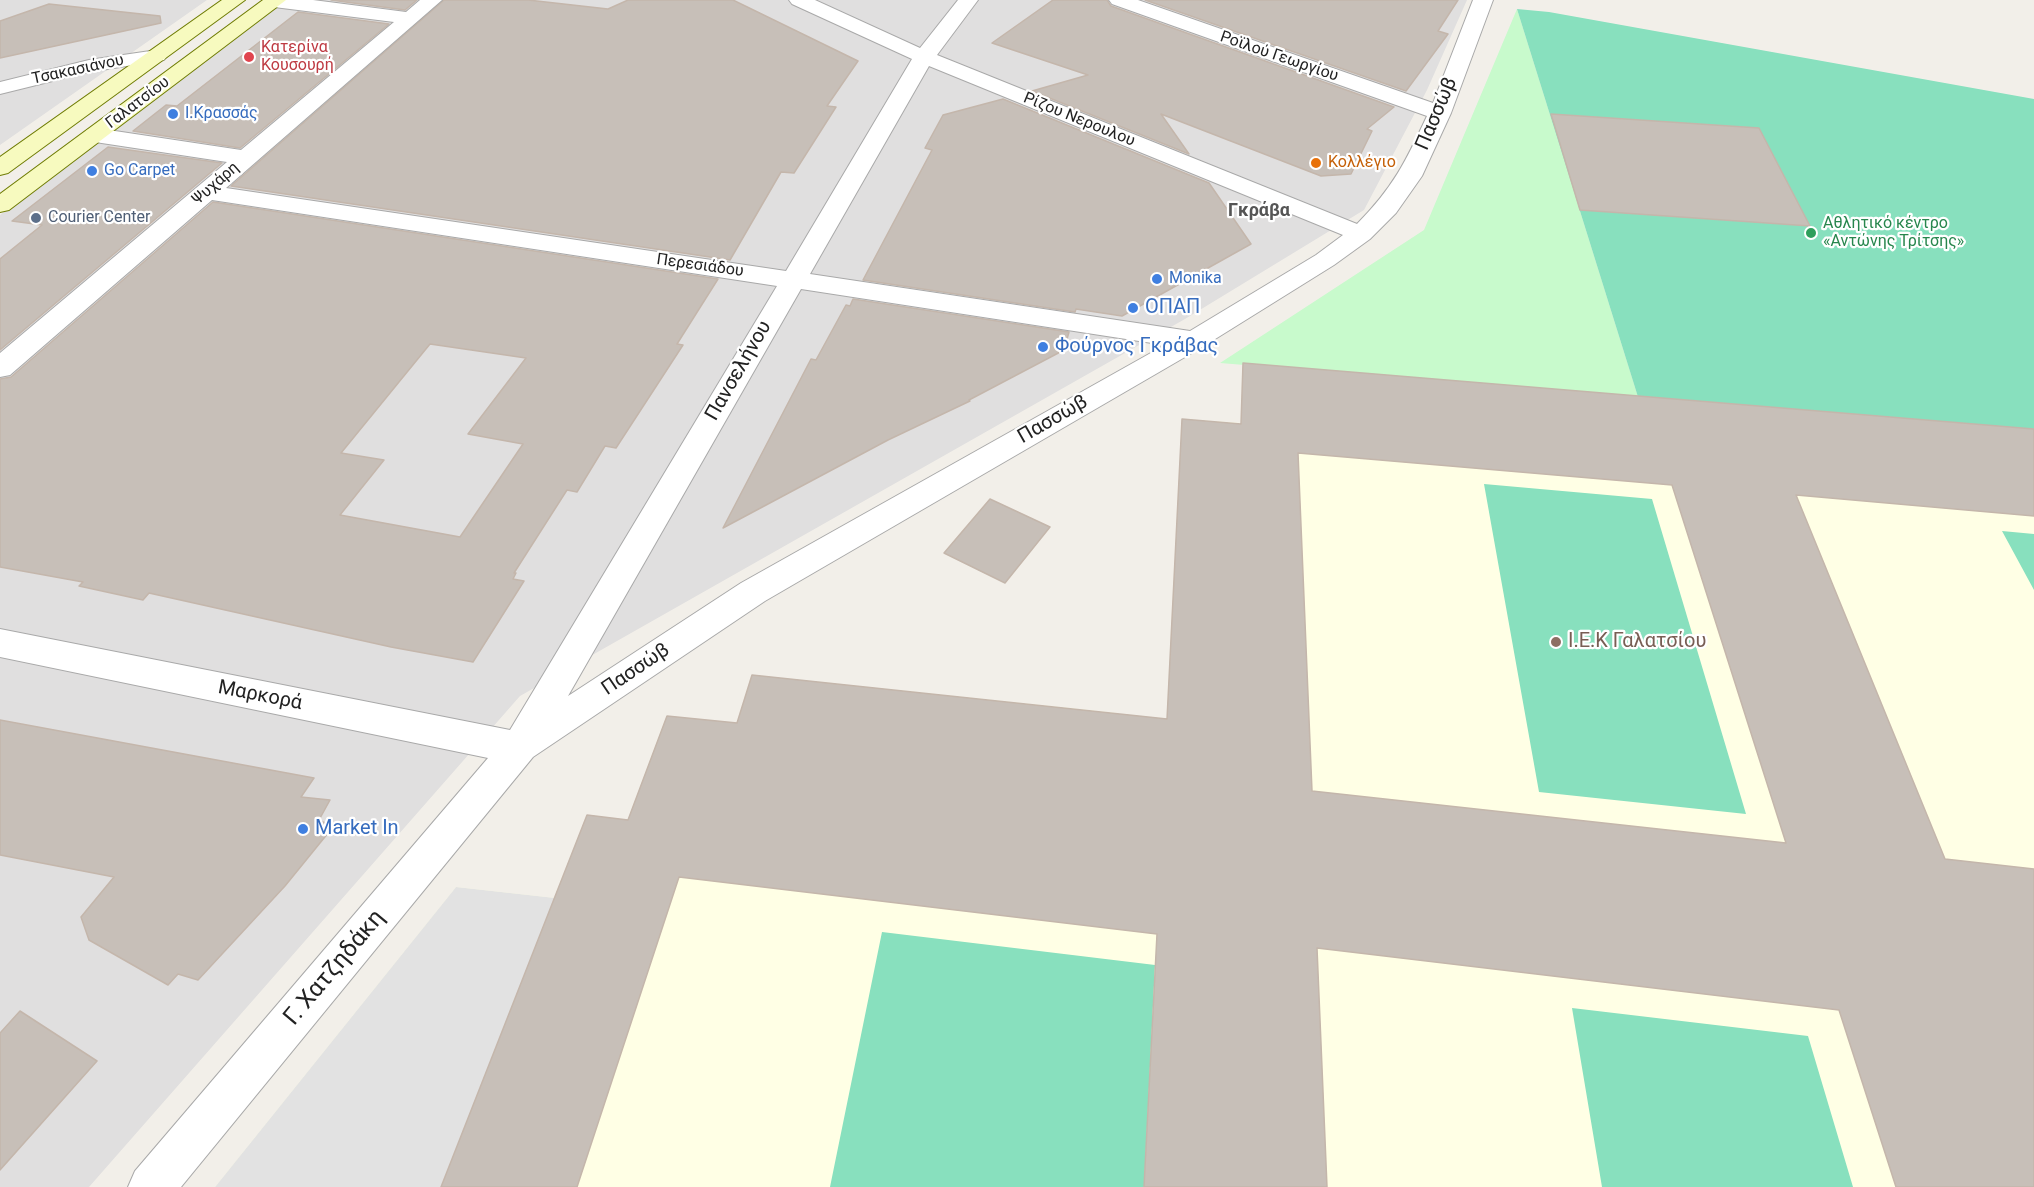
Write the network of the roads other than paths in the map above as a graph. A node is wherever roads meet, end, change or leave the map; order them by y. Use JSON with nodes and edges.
{"nodes":[{"id":1,"x":235,"y":0,"type":"edge"},
{"id":2,"x":432,"y":0,"type":"edge"},
{"id":3,"x":799,"y":0,"type":"edge"},
{"id":4,"x":968,"y":0,"type":"edge"},
{"id":5,"x":1119,"y":0,"type":"edge"},
{"id":6,"x":1483,"y":0,"type":"edge"},
{"id":7,"x":275,"y":1,"type":"edge"},
{"id":8,"x":410,"y":18,"type":"junction"},
{"id":9,"x":157,"y":57,"type":"junction"},
{"id":10,"x":924,"y":57,"type":"junction"},
{"id":11,"x":0,"y":88,"type":"edge"},
{"id":12,"x":1440,"y":113,"type":"junction"},
{"id":13,"x":95,"y":135,"type":"junction"},
{"id":14,"x":244,"y":158,"type":"junction"},
{"id":15,"x":0,"y":168,"type":"edge"},
{"id":16,"x":206,"y":192,"type":"junction"},
{"id":17,"x":0,"y":205,"type":"edge"},
{"id":18,"x":1361,"y":234,"type":"junction"},
{"id":19,"x":792,"y":280,"type":"junction"},
{"id":20,"x":1194,"y":339,"type":"junction"},
{"id":21,"x":0,"y":368,"type":"edge"},
{"id":22,"x":0,"y":643,"type":"edge"},
{"id":23,"x":519,"y":748,"type":"junction"},
{"id":24,"x":151,"y":1187,"type":"edge"}],
"edges":[{"from":1,"to":9,"type":"main road","name":"Γαλατσίου"},
{"from":2,"to":8,"type":"street","name":"Ψυχάρη"},
{"from":3,"to":10,"type":"street","name":"Ρίζου Νερουλου"},
{"from":4,"to":10,"type":"street","name":"Πανσελήνου"},
{"from":5,"to":12,"type":"street","name":"Ροϊλού Γεωργίου"},
{"from":6,"to":12,"type":"street","name":"Πασσώβ"},
{"from":7,"to":8,"type":"street"},
{"from":7,"to":13,"type":"main road","name":"Γαλατσίου"},
{"from":8,"to":14,"type":"street","name":"Ψυχάρη"},
{"from":9,"to":11,"type":"street","name":"Τσακασιάνου"},
{"from":9,"to":15,"type":"main road","name":"Γαλατσίου"},
{"from":10,"to":18,"type":"street","name":"Ρίζου Νερουλου"},
{"from":10,"to":19,"type":"street","name":"Πανσελήνου"},
{"from":12,"to":18,"type":"street","name":"Πασσώβ"},
{"from":13,"to":14,"type":"street"},
{"from":13,"to":17,"type":"main road","name":"Γαλατσίου"},
{"from":14,"to":16,"type":"street","name":"Ψυχάρη"},
{"from":16,"to":19,"type":"street","name":"Περεσιάδου"},
{"from":16,"to":21,"type":"street","name":"Ψυχάρη"},
{"from":18,"to":20,"type":"street","name":"Πασσώβ"},
{"from":19,"to":20,"type":"street","name":"Περεσιάδου"},
{"from":19,"to":23,"type":"street","name":"Πανσελήνου"},
{"from":20,"to":23,"type":"street","name":"Πασσώβ"},
{"from":22,"to":23,"type":"street","name":"Μαρκορά"},
{"from":23,"to":24,"type":"street","name":"Γ. Χατζηδάκη"}]}
